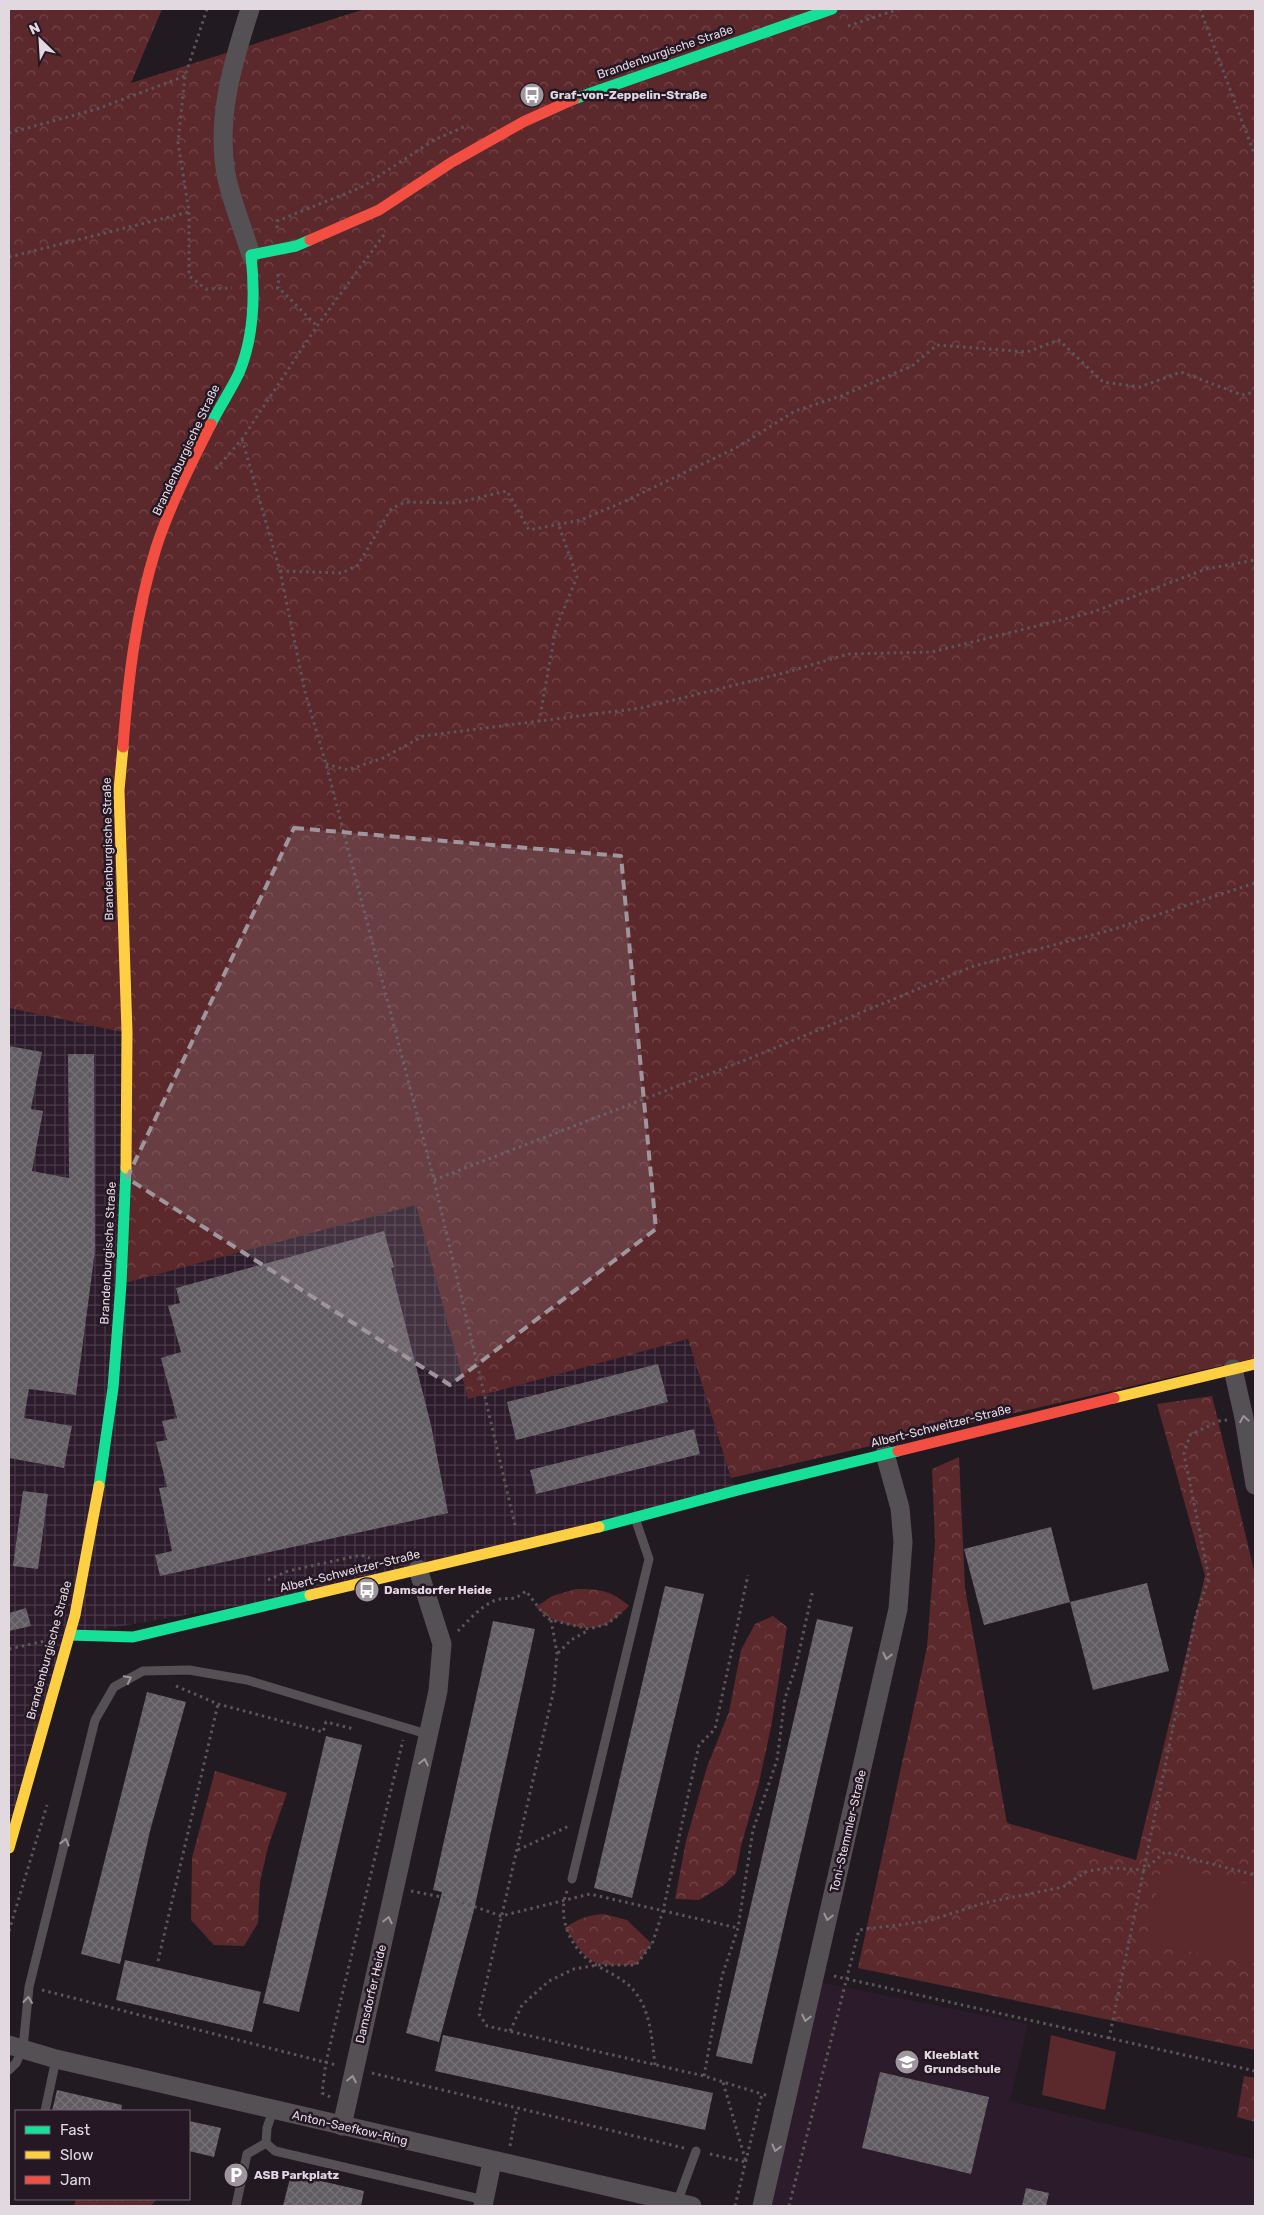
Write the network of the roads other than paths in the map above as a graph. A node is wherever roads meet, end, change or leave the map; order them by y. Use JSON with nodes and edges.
{"nodes":[{"id":1,"x":250,"y":9,"type":"edge"},
{"id":2,"x":832,"y":9,"type":"edge"},
{"id":3,"x":251,"y":255,"type":"junction"},
{"id":4,"x":1255,"y":1364,"type":"edge"},
{"id":5,"x":1233,"y":1369,"type":"junction"},
{"id":6,"x":885,"y":1454,"type":"junction"},
{"id":7,"x":1255,"y":1484,"type":"edge"},
{"id":8,"x":635,"y":1519,"type":"junction"},
{"id":9,"x":418,"y":1569,"type":"junction"},
{"id":10,"x":70,"y":1634,"type":"junction"},
{"id":11,"x":430,"y":1735,"type":"junction"},
{"id":12,"x":9,"y":1848,"type":"edge"},
{"id":13,"x":572,"y":1879,"type":"road end"},
{"id":14,"x":16,"y":2046,"type":"edge"},
{"id":15,"x":56,"y":2059,"type":"junction"},
{"id":16,"x":9,"y":2070,"type":"edge"},
{"id":17,"x":45,"y":2110,"type":"edge"},
{"id":18,"x":273,"y":2110,"type":"junction"},
{"id":19,"x":342,"y":2126,"type":"junction"},
{"id":20,"x":266,"y":2143,"type":"junction"},
{"id":21,"x":696,"y":2151,"type":"road end"},
{"id":22,"x":500,"y":2162,"type":"junction"},
{"id":23,"x":484,"y":2203,"type":"edge"},
{"id":24,"x":685,"y":2204,"type":"edge"},
{"id":25,"x":236,"y":2206,"type":"edge"},
{"id":26,"x":762,"y":2206,"type":"edge"}],
"edges":[{"from":1,"to":3,"type":"street"},
{"from":2,"to":3,"type":"street","name":"Brandenburgische Straße"},
{"from":3,"to":10,"type":"street","name":"Brandenburgische Straße"},
{"from":4,"to":5,"type":"street","name":"Albert-Schweitzer-Straße"},
{"from":5,"to":6,"type":"street","name":"Albert-Schweitzer-Straße"},
{"from":7,"to":5,"type":"street","one_way":true},
{"from":6,"to":8,"type":"street","name":"Albert-Schweitzer-Straße"},
{"from":6,"to":26,"type":"street","name":"Toni-Stemmler-Straße","one_way":true},
{"from":8,"to":9,"type":"street","name":"Albert-Schweitzer-Straße"},
{"from":8,"to":13,"type":"lane"},
{"from":9,"to":10,"type":"street","name":"Albert-Schweitzer-Straße"},
{"from":9,"to":11,"type":"street","name":"Damsdorfer Heide"},
{"from":10,"to":12,"type":"street","name":"Brandenburgische Straße"},
{"from":14,"to":11,"type":"lane","one_way":true},
{"from":19,"to":11,"type":"street","name":"Damsdorfer Heide","one_way":true},
{"from":14,"to":15,"type":"street","name":"Anton-Saefkow-Ring"},
{"from":14,"to":16,"type":"lane"},
{"from":15,"to":17,"type":"lane"},
{"from":15,"to":18,"type":"street","name":"Anton-Saefkow-Ring"},
{"from":18,"to":19,"type":"street","name":"Anton-Saefkow-Ring"},
{"from":18,"to":20,"type":"lane"},
{"from":19,"to":22,"type":"street","name":"Anton-Saefkow-Ring"},
{"from":20,"to":23,"type":"lane"},
{"from":20,"to":25,"type":"lane"},
{"from":21,"to":24,"type":"lane"},
{"from":22,"to":23,"type":"street"},
{"from":22,"to":24,"type":"street","name":"Anton-Saefkow-Ring"}]}
